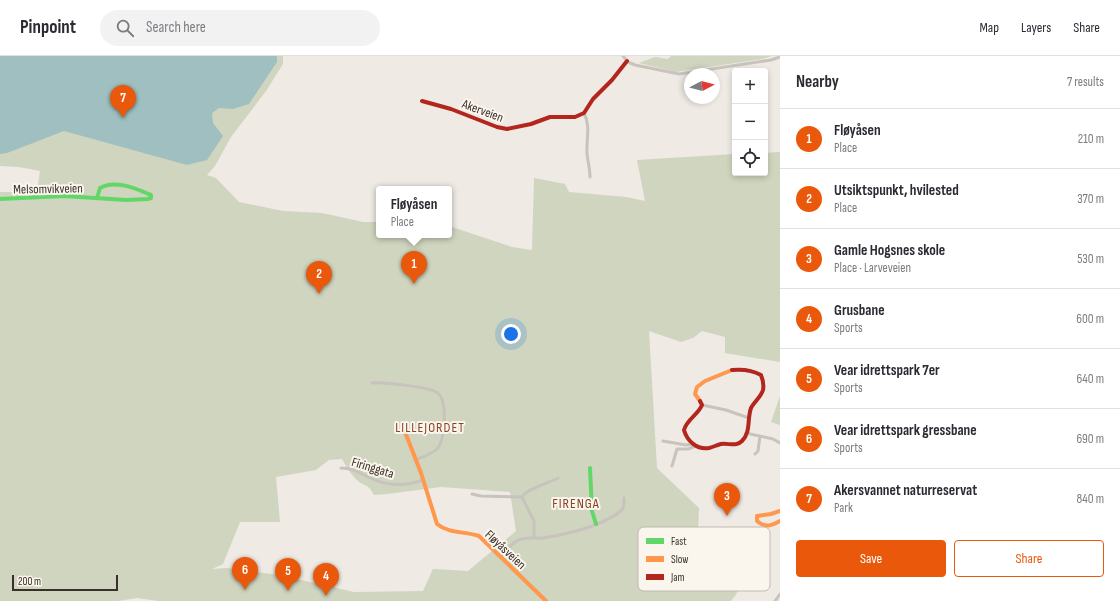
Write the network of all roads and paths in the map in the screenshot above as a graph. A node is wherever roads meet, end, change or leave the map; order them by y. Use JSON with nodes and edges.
{"nodes":[{"id":1,"x":623,"y":56,"type":"edge"},
{"id":2,"x":780,"y":57,"type":"edge"},
{"id":3,"x":627,"y":61,"type":"junction"},
{"id":4,"x":422,"y":101,"type":"dead end"},
{"id":5,"x":584,"y":113,"type":"junction"},
{"id":6,"x":590,"y":177,"type":"dead end"},
{"id":7,"x":97,"y":198,"type":"junction"},
{"id":8,"x":0,"y":199,"type":"edge"},
{"id":9,"x":372,"y":383,"type":"dead end"},
{"id":10,"x":702,"y":405,"type":"junction"},
{"id":11,"x":749,"y":418,"type":"junction"},
{"id":12,"x":404,"y":432,"type":"dead end"},
{"id":13,"x":746,"y":433,"type":"junction"},
{"id":14,"x":760,"y":436,"type":"junction"},
{"id":15,"x":662,"y":440,"type":"dead end"},
{"id":16,"x":780,"y":443,"type":"edge"},
{"id":17,"x":694,"y":445,"type":"junction"},
{"id":18,"x":755,"y":454,"type":"dead end"},
{"id":19,"x":415,"y":460,"type":"junction"},
{"id":20,"x":672,"y":466,"type":"dead end"},
{"id":21,"x":341,"y":468,"type":"dead end"},
{"id":22,"x":590,"y":468,"type":"dead end"},
{"id":23,"x":558,"y":478,"type":"dead end"},
{"id":24,"x":423,"y":480,"type":"junction"},
{"id":25,"x":472,"y":494,"type":"dead end"},
{"id":26,"x":522,"y":498,"type":"junction"},
{"id":27,"x":624,"y":498,"type":"dead end"},
{"id":28,"x":780,"y":511,"type":"edge"},
{"id":29,"x":780,"y":521,"type":"edge"},
{"id":30,"x":596,"y":524,"type":"junction"},
{"id":31,"x":534,"y":538,"type":"junction"},
{"id":32,"x":501,"y":557,"type":"junction"},
{"id":33,"x":780,"y":594,"type":"edge"},
{"id":34,"x":546,"y":601,"type":"edge"},
{"id":35,"x":775,"y":601,"type":"edge"}],
"edges":[{"from":1,"to":3,"type":"street"},
{"from":2,"to":3,"type":"street"},
{"from":3,"to":5,"type":"street"},
{"from":4,"to":5,"type":"street","name":"Akerveien"},
{"from":5,"to":6,"type":"street"},
{"from":7,"to":7,"type":"street","name":"Melsomvikveien"},
{"from":7,"to":8,"type":"street","name":"Melsomvikveien"},
{"from":9,"to":19,"type":"street"},
{"from":10,"to":11,"type":"street"},
{"from":10,"to":11,"type":"street"},
{"from":10,"to":17,"type":"street"},
{"from":11,"to":13,"type":"street"},
{"from":12,"to":19,"type":"street"},
{"from":13,"to":14,"type":"street"},
{"from":13,"to":17,"type":"street"},
{"from":14,"to":16,"type":"street"},
{"from":14,"to":18,"type":"street"},
{"from":15,"to":17,"type":"street"},
{"from":17,"to":20,"type":"street"},
{"from":19,"to":24,"type":"street"},
{"from":21,"to":24,"type":"street","name":"Firinggata"},
{"from":22,"to":30,"type":"street"},
{"from":23,"to":26,"type":"street"},
{"from":24,"to":32,"type":"street","name":"Fløyåsveien"},
{"from":25,"to":26,"type":"street"},
{"from":26,"to":31,"type":"street"},
{"from":27,"to":30,"type":"street"},
{"from":28,"to":29,"type":"street"},
{"from":30,"to":31,"type":"street"},
{"from":31,"to":32,"type":"street"},
{"from":32,"to":34,"type":"street","name":"Fløyåsveien"},
{"from":33,"to":35,"type":"street"}]}
